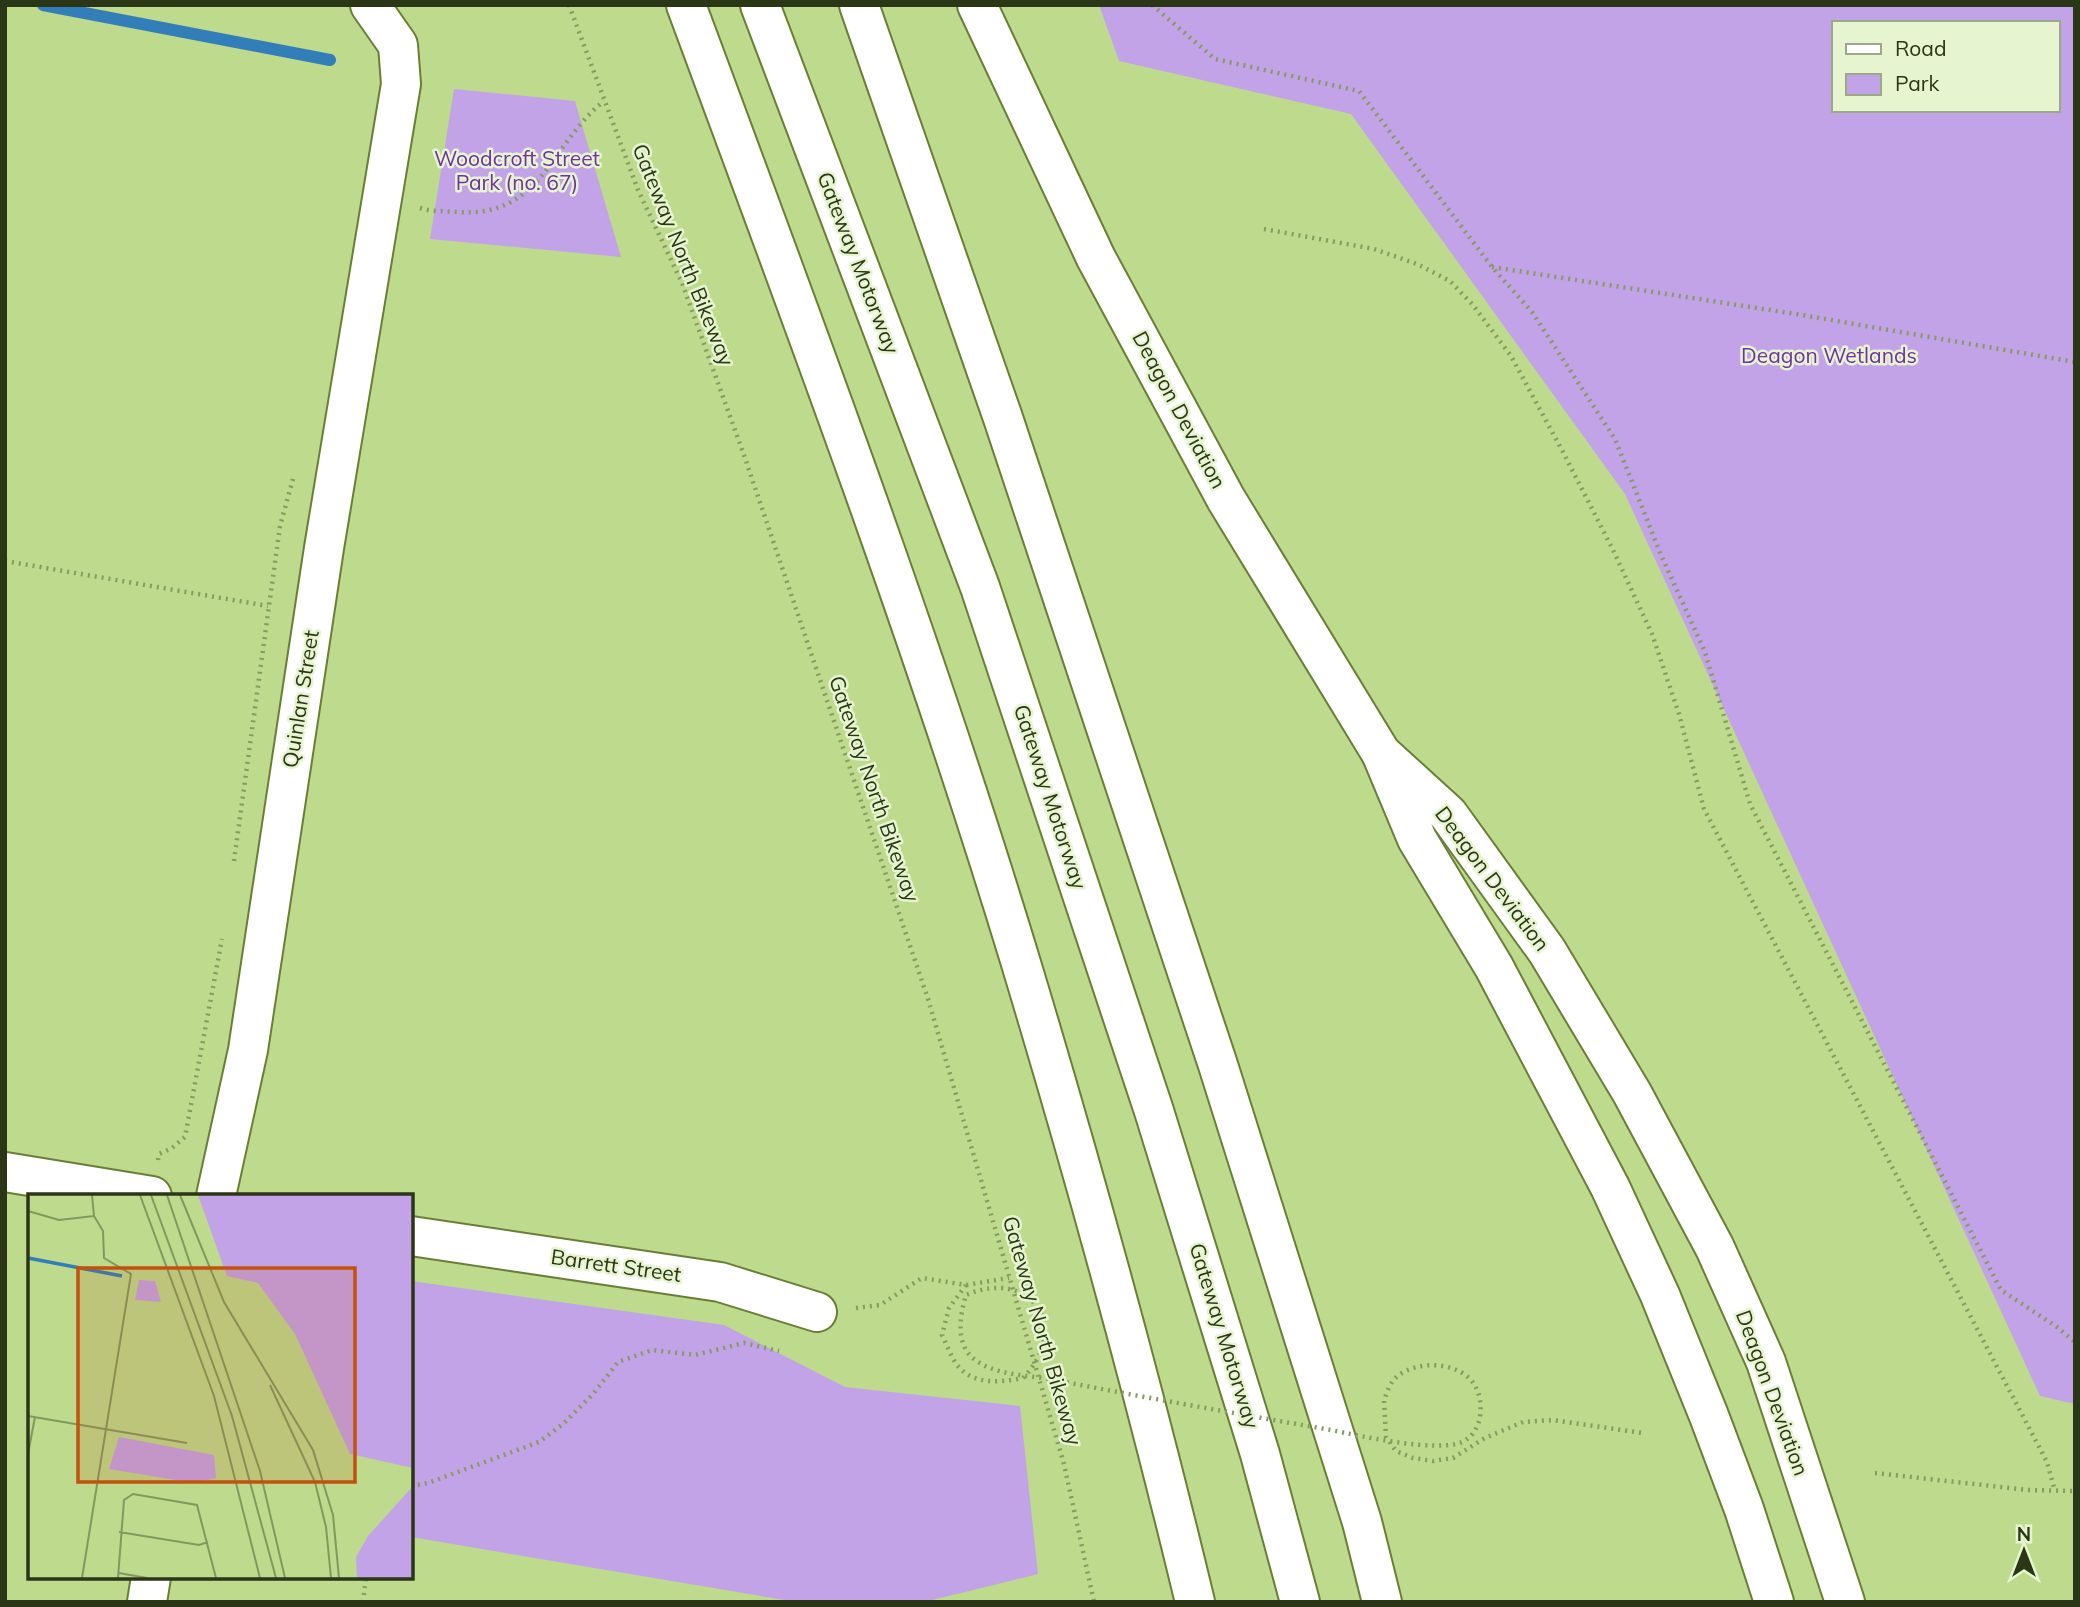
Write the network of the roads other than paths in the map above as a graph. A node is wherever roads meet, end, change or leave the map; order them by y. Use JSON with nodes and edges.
{"nodes":[{"id":1,"x":370,"y":5,"type":"edge"},
{"id":2,"x":686,"y":5,"type":"edge"},
{"id":3,"x":760,"y":5,"type":"edge"},
{"id":4,"x":859,"y":5,"type":"edge"},
{"id":5,"x":977,"y":5,"type":"edge"},
{"id":6,"x":1381,"y":753,"type":"junction"},
{"id":7,"x":5,"y":1172,"type":"edge"},
{"id":8,"x":140,"y":1194,"type":"edge"},
{"id":9,"x":216,"y":1194,"type":"edge"},
{"id":10,"x":413,"y":1236,"type":"edge"},
{"id":11,"x":817,"y":1312,"type":"road end"},
{"id":12,"x":151,"y":1579,"type":"edge"},
{"id":13,"x":147,"y":1602,"type":"edge"},
{"id":14,"x":1195,"y":1602,"type":"edge"},
{"id":15,"x":1300,"y":1602,"type":"edge"},
{"id":16,"x":1382,"y":1602,"type":"edge"},
{"id":17,"x":1774,"y":1602,"type":"edge"},
{"id":18,"x":1845,"y":1602,"type":"edge"}],
"edges":[{"from":1,"to":9,"type":"main road","name":"Quinlan Street"},
{"from":2,"to":14,"type":"main road"},
{"from":3,"to":15,"type":"main road","name":"Gateway Motorway"},
{"from":4,"to":16,"type":"main road"},
{"from":5,"to":6,"type":"main road","name":"Deagon Deviation"},
{"from":6,"to":17,"type":"main road"},
{"from":6,"to":18,"type":"main road","name":"Deagon Deviation"},
{"from":7,"to":8,"type":"main road"},
{"from":10,"to":11,"type":"main road","name":"Barrett Street"},
{"from":12,"to":13,"type":"main road"}]}
